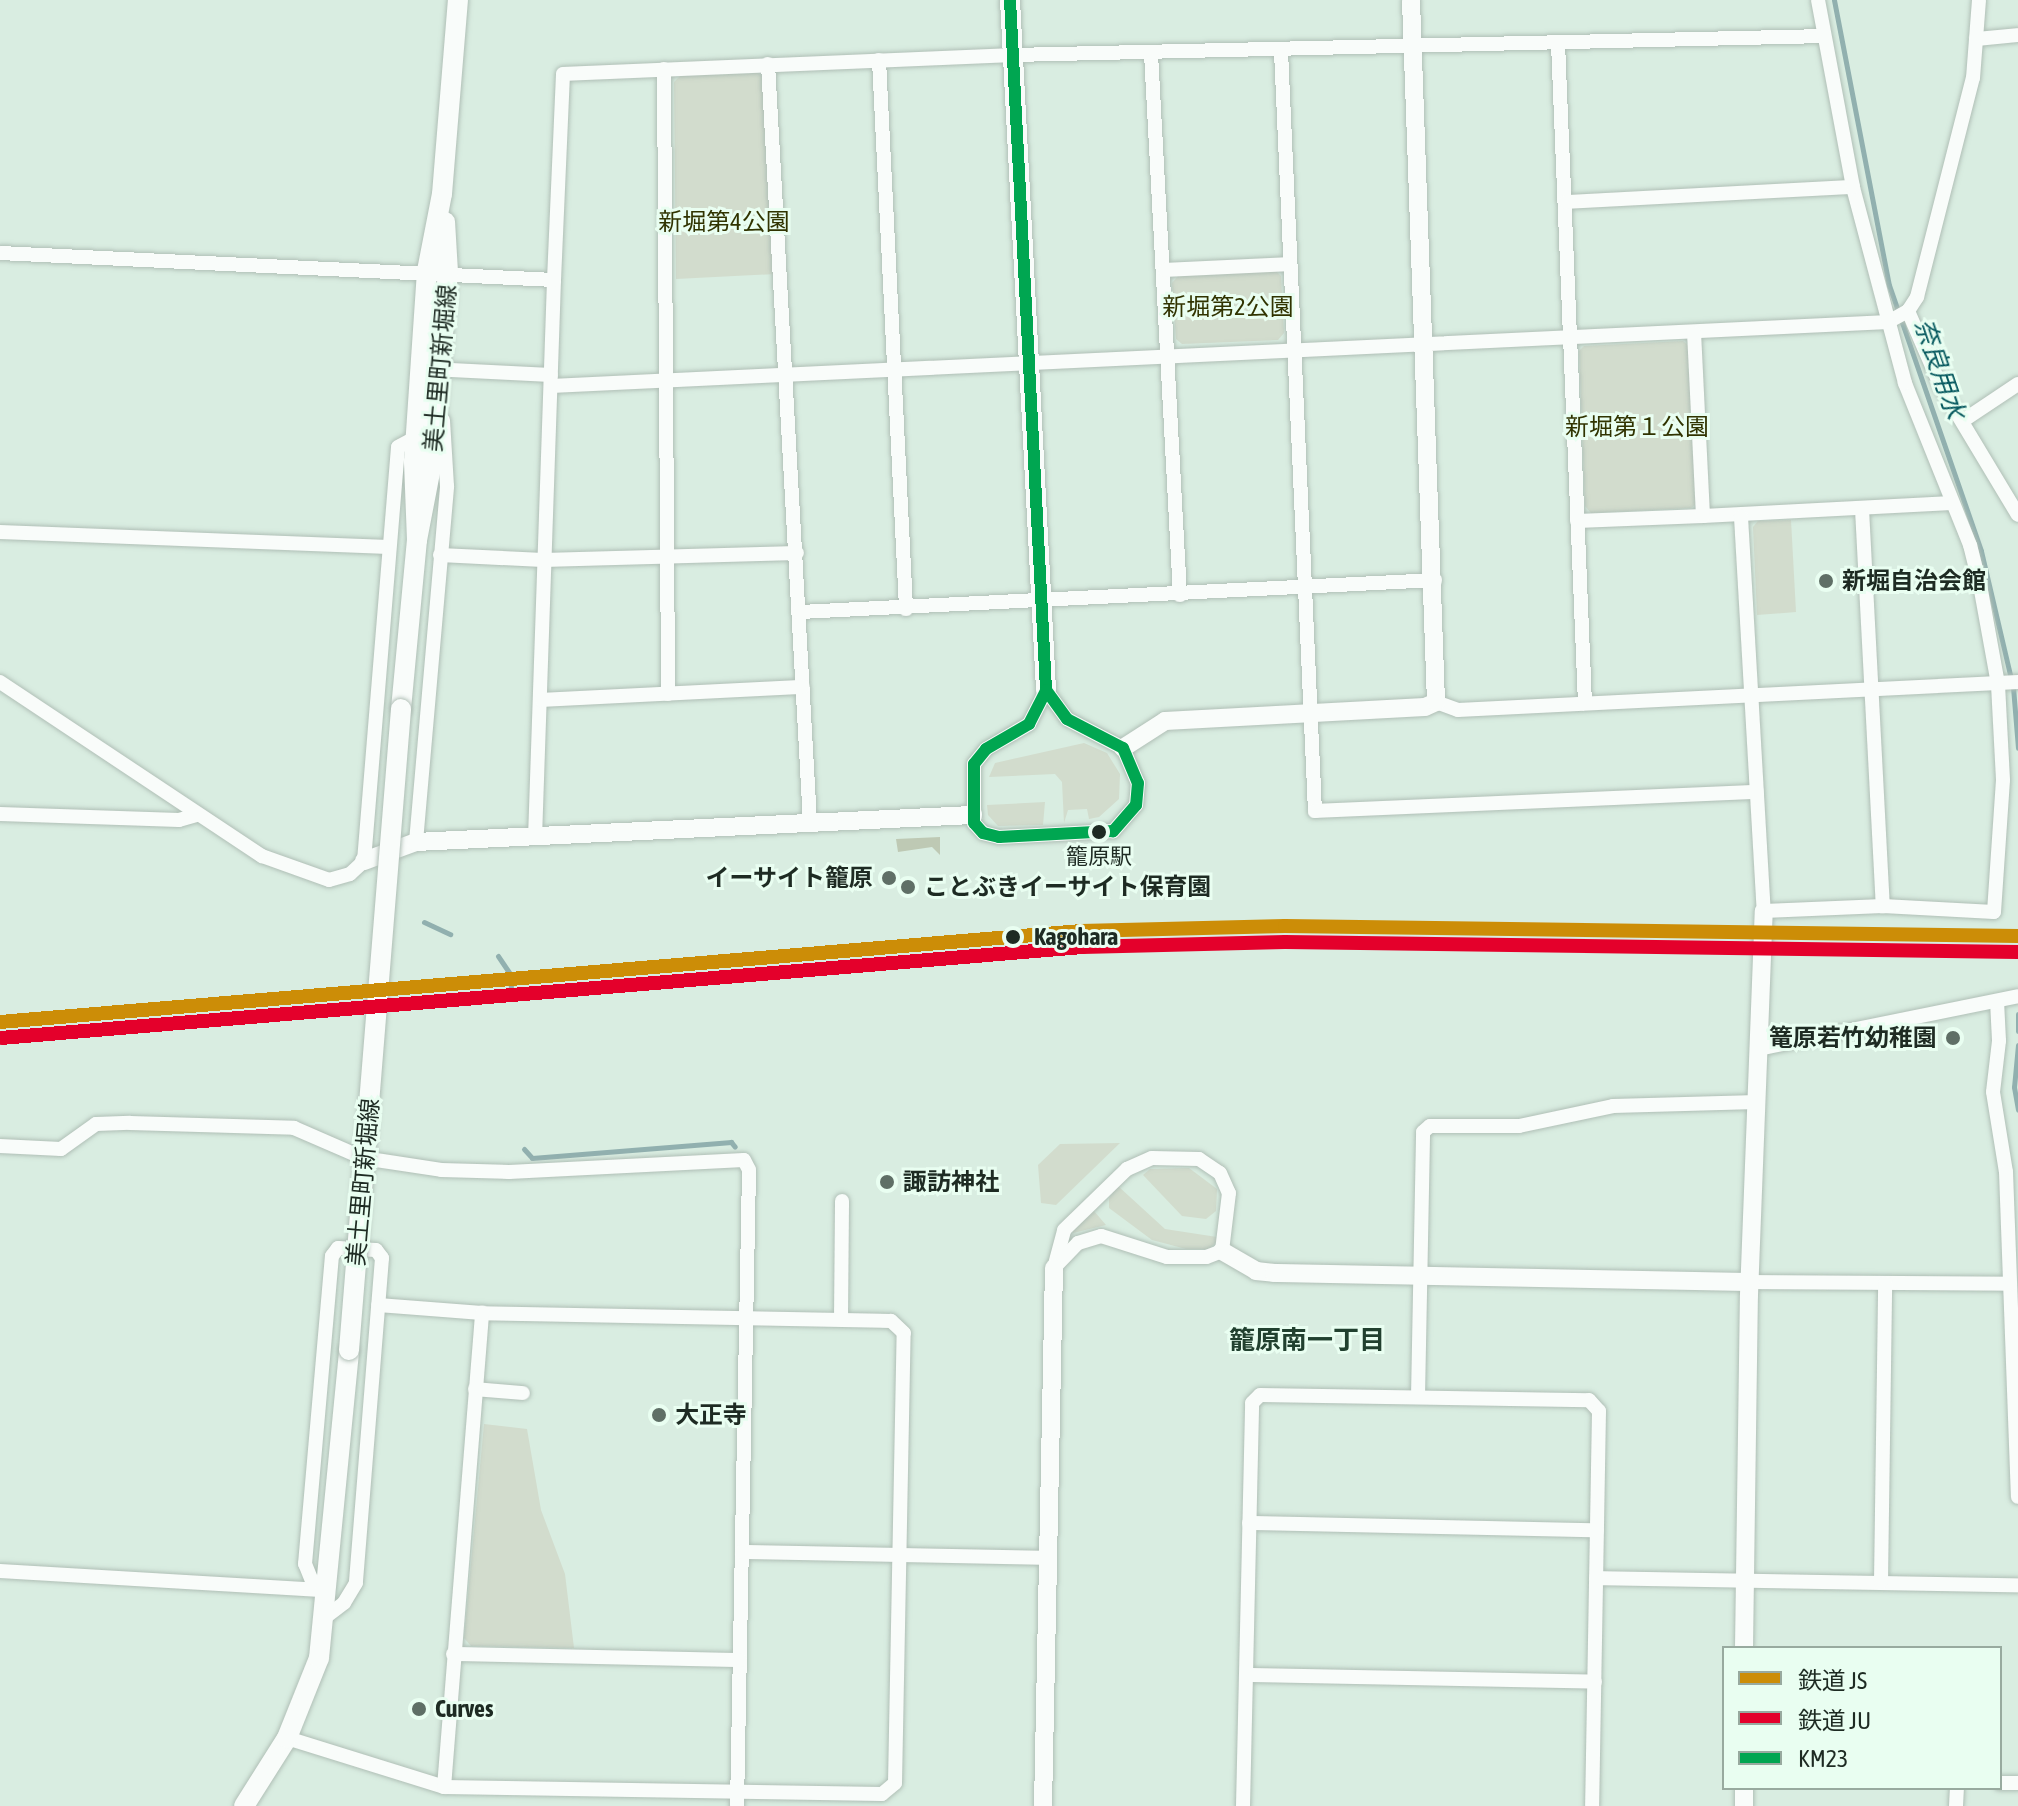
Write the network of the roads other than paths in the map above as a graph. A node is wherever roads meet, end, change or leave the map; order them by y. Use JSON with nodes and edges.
{"nodes":[{"id":1,"x":458,"y":0,"type":"edge"},
{"id":2,"x":1010,"y":0,"type":"edge"},
{"id":3,"x":1411,"y":0,"type":"edge"},
{"id":4,"x":1818,"y":0,"type":"edge"},
{"id":5,"x":1979,"y":0,"type":"edge"},
{"id":6,"x":2018,"y":35,"type":"edge"},
{"id":7,"x":1823,"y":36,"type":"junction"},
{"id":8,"x":1976,"y":39,"type":"junction"},
{"id":9,"x":1558,"y":43,"type":"junction"},
{"id":10,"x":1412,"y":47,"type":"junction"},
{"id":11,"x":1281,"y":51,"type":"junction"},
{"id":12,"x":1151,"y":53,"type":"junction"},
{"id":13,"x":1013,"y":55,"type":"junction"},
{"id":14,"x":879,"y":60,"type":"junction"},
{"id":15,"x":768,"y":64,"type":"junction"},
{"id":16,"x":664,"y":69,"type":"junction"},
{"id":17,"x":1853,"y":187,"type":"junction"},
{"id":18,"x":442,"y":194,"type":"junction"},
{"id":19,"x":1566,"y":202,"type":"junction"},
{"id":20,"x":0,"y":253,"type":"edge"},
{"id":21,"x":1290,"y":264,"type":"junction"},
{"id":22,"x":1165,"y":270,"type":"junction"},
{"id":23,"x":427,"y":271,"type":"junction"},
{"id":24,"x":448,"y":272,"type":"junction"},
{"id":25,"x":554,"y":280,"type":"junction"},
{"id":26,"x":1908,"y":311,"type":"junction"},
{"id":27,"x":1888,"y":322,"type":"junction"},
{"id":28,"x":1694,"y":333,"type":"junction"},
{"id":29,"x":1570,"y":339,"type":"junction"},
{"id":30,"x":1427,"y":346,"type":"junction"},
{"id":31,"x":1293,"y":352,"type":"junction"},
{"id":32,"x":1165,"y":357,"type":"junction"},
{"id":33,"x":1029,"y":362,"type":"junction"},
{"id":34,"x":430,"y":369,"type":"junction"},
{"id":35,"x":892,"y":369,"type":"junction"},
{"id":36,"x":789,"y":376,"type":"junction"},
{"id":37,"x":551,"y":380,"type":"junction"},
{"id":38,"x":668,"y":383,"type":"junction"},
{"id":39,"x":2018,"y":384,"type":"edge"},
{"id":40,"x":1964,"y":420,"type":"junction"},
{"id":41,"x":425,"y":436,"type":"junction"},
{"id":42,"x":1952,"y":503,"type":"junction"},
{"id":43,"x":1862,"y":509,"type":"junction"},
{"id":44,"x":2018,"y":515,"type":"edge"},
{"id":45,"x":1703,"y":516,"type":"junction"},
{"id":46,"x":1741,"y":517,"type":"junction"},
{"id":47,"x":1577,"y":521,"type":"junction"},
{"id":48,"x":0,"y":532,"type":"edge"},
{"id":49,"x":389,"y":547,"type":"junction"},
{"id":50,"x":797,"y":553,"type":"junction"},
{"id":51,"x":440,"y":555,"type":"junction"},
{"id":52,"x":669,"y":557,"type":"junction"},
{"id":53,"x":543,"y":560,"type":"junction"},
{"id":54,"x":1435,"y":580,"type":"junction"},
{"id":55,"x":1304,"y":588,"type":"junction"},
{"id":56,"x":1180,"y":595,"type":"junction"},
{"id":57,"x":1042,"y":602,"type":"junction"},
{"id":58,"x":906,"y":609,"type":"junction"},
{"id":59,"x":800,"y":612,"type":"junction"},
{"id":60,"x":0,"y":682,"type":"edge"},
{"id":61,"x":2007,"y":683,"type":"edge"},
{"id":62,"x":803,"y":687,"type":"junction"},
{"id":63,"x":1870,"y":689,"type":"junction"},
{"id":64,"x":1046,"y":690,"type":"junction"},
{"id":65,"x":668,"y":694,"type":"junction"},
{"id":66,"x":1753,"y":695,"type":"junction"},
{"id":67,"x":542,"y":700,"type":"junction"},
{"id":68,"x":1436,"y":702,"type":"junction"},
{"id":69,"x":1585,"y":703,"type":"junction"},
{"id":70,"x":1311,"y":713,"type":"junction"},
{"id":71,"x":1123,"y":748,"type":"junction"},
{"id":72,"x":1757,"y":792,"type":"junction"},
{"id":73,"x":0,"y":814,"type":"edge"},
{"id":74,"x":197,"y":815,"type":"junction"},
{"id":75,"x":973,"y":815,"type":"junction"},
{"id":76,"x":810,"y":823,"type":"junction"},
{"id":77,"x":535,"y":837,"type":"junction"},
{"id":78,"x":416,"y":842,"type":"junction"},
{"id":79,"x":364,"y":861,"type":"junction"},
{"id":80,"x":1883,"y":906,"type":"junction"},
{"id":81,"x":1764,"y":911,"type":"junction"},
{"id":82,"x":2007,"y":999,"type":"edge"},
{"id":83,"x":1758,"y":1049,"type":"junction"},
{"id":84,"x":1757,"y":1102,"type":"junction"},
{"id":85,"x":0,"y":1146,"type":"edge"},
{"id":86,"x":363,"y":1158,"type":"junction"},
{"id":87,"x":842,"y":1201,"type":"dead end"},
{"id":88,"x":355,"y":1249,"type":"junction"},
{"id":89,"x":1222,"y":1251,"type":"junction"},
{"id":90,"x":1054,"y":1268,"type":"junction"},
{"id":91,"x":1420,"y":1275,"type":"junction"},
{"id":92,"x":1751,"y":1282,"type":"junction"},
{"id":93,"x":1885,"y":1283,"type":"junction"},
{"id":94,"x":2010,"y":1284,"type":"junction"},
{"id":95,"x":378,"y":1305,"type":"junction"},
{"id":96,"x":482,"y":1313,"type":"junction"},
{"id":97,"x":746,"y":1317,"type":"junction"},
{"id":98,"x":841,"y":1319,"type":"junction"},
{"id":99,"x":475,"y":1389,"type":"junction"},
{"id":100,"x":523,"y":1393,"type":"dead end"},
{"id":101,"x":1418,"y":1397,"type":"junction"},
{"id":102,"x":2018,"y":1497,"type":"edge"},
{"id":103,"x":1249,"y":1523,"type":"junction"},
{"id":104,"x":1597,"y":1530,"type":"junction"},
{"id":105,"x":742,"y":1552,"type":"junction"},
{"id":106,"x":899,"y":1556,"type":"junction"},
{"id":107,"x":1047,"y":1558,"type":"junction"},
{"id":108,"x":0,"y":1571,"type":"edge"},
{"id":109,"x":1596,"y":1578,"type":"junction"},
{"id":110,"x":1745,"y":1580,"type":"junction"},
{"id":111,"x":1881,"y":1582,"type":"junction"},
{"id":112,"x":2018,"y":1585,"type":"edge"},
{"id":113,"x":322,"y":1602,"type":"junction"},
{"id":114,"x":1744,"y":1646,"type":"edge"},
{"id":115,"x":453,"y":1654,"type":"junction"},
{"id":116,"x":740,"y":1660,"type":"junction"},
{"id":117,"x":1246,"y":1675,"type":"junction"},
{"id":118,"x":1595,"y":1682,"type":"junction"},
{"id":119,"x":287,"y":1738,"type":"junction"},
{"id":120,"x":444,"y":1787,"type":"junction"},
{"id":121,"x":737,"y":1799,"type":"edge"},
{"id":122,"x":244,"y":1806,"type":"edge"},
{"id":123,"x":1043,"y":1806,"type":"edge"},
{"id":124,"x":1243,"y":1806,"type":"edge"},
{"id":125,"x":1592,"y":1806,"type":"edge"}],
"edges":[{"from":1,"to":18,"type":"main road","name":"美土里町新堀線"},
{"from":2,"to":13,"type":"main road"},
{"from":3,"to":10,"type":"street"},
{"from":4,"to":7,"type":"street"},
{"from":5,"to":8,"type":"street"},
{"from":6,"to":8,"type":"street"},
{"from":7,"to":9,"type":"street"},
{"from":7,"to":17,"type":"street"},
{"from":8,"to":26,"type":"street"},
{"from":9,"to":10,"type":"street"},
{"from":9,"to":19,"type":"street"},
{"from":10,"to":11,"type":"street"},
{"from":10,"to":30,"type":"street"},
{"from":11,"to":12,"type":"street"},
{"from":11,"to":21,"type":"street"},
{"from":12,"to":13,"type":"street"},
{"from":12,"to":22,"type":"street"},
{"from":13,"to":14,"type":"street"},
{"from":13,"to":33,"type":"main road"},
{"from":14,"to":15,"type":"street"},
{"from":14,"to":35,"type":"street"},
{"from":15,"to":16,"type":"street"},
{"from":15,"to":36,"type":"street"},
{"from":16,"to":25,"type":"street"},
{"from":16,"to":38,"type":"street"},
{"from":17,"to":19,"type":"street"},
{"from":17,"to":27,"type":"street"},
{"from":18,"to":23,"type":"main road","name":"美土里町新堀線"},
{"from":18,"to":24,"type":"main road","name":"美土里町新堀線"},
{"from":19,"to":29,"type":"street"},
{"from":20,"to":23,"type":"street"},
{"from":21,"to":22,"type":"street"},
{"from":21,"to":31,"type":"street"},
{"from":22,"to":32,"type":"street"},
{"from":23,"to":24,"type":"street"},
{"from":23,"to":34,"type":"main road","name":"美土里町新堀線"},
{"from":24,"to":25,"type":"street"},
{"from":24,"to":34,"type":"main road","name":"美土里町新堀線"},
{"from":25,"to":37,"type":"street"},
{"from":26,"to":27,"type":"street"},
{"from":26,"to":40,"type":"street"},
{"from":27,"to":28,"type":"street"},
{"from":27,"to":42,"type":"street"},
{"from":28,"to":29,"type":"street"},
{"from":28,"to":45,"type":"street"},
{"from":29,"to":30,"type":"street"},
{"from":29,"to":47,"type":"street"},
{"from":30,"to":31,"type":"street"},
{"from":30,"to":54,"type":"street"},
{"from":31,"to":32,"type":"street"},
{"from":31,"to":55,"type":"street"},
{"from":32,"to":33,"type":"street"},
{"from":32,"to":56,"type":"street"},
{"from":33,"to":35,"type":"street"},
{"from":33,"to":57,"type":"main road"},
{"from":34,"to":37,"type":"street"},
{"from":34,"to":41,"type":"main road","name":"美土里町新堀線"},
{"from":34,"to":51,"type":"street"},
{"from":35,"to":36,"type":"street"},
{"from":35,"to":58,"type":"street"},
{"from":36,"to":38,"type":"street"},
{"from":36,"to":50,"type":"street"},
{"from":37,"to":38,"type":"street"},
{"from":37,"to":53,"type":"street"},
{"from":38,"to":52,"type":"street"},
{"from":39,"to":40,"type":"street"},
{"from":40,"to":44,"type":"street"},
{"from":41,"to":49,"type":"street"},
{"from":41,"to":113,"type":"main road","name":"美土里町新堀線","bridge":true},
{"from":42,"to":43,"type":"street"},
{"from":42,"to":61,"type":"street"},
{"from":43,"to":46,"type":"street"},
{"from":43,"to":63,"type":"street"},
{"from":45,"to":46,"type":"street"},
{"from":45,"to":47,"type":"street"},
{"from":46,"to":66,"type":"street"},
{"from":47,"to":69,"type":"street"},
{"from":48,"to":49,"type":"street"},
{"from":49,"to":79,"type":"street"},
{"from":50,"to":52,"type":"street"},
{"from":50,"to":59,"type":"street"},
{"from":51,"to":53,"type":"street"},
{"from":51,"to":78,"type":"street"},
{"from":52,"to":53,"type":"street"},
{"from":52,"to":65,"type":"street"},
{"from":53,"to":67,"type":"street"},
{"from":54,"to":55,"type":"street"},
{"from":54,"to":68,"type":"street"},
{"from":55,"to":56,"type":"street"},
{"from":55,"to":70,"type":"street"},
{"from":56,"to":57,"type":"street"},
{"from":57,"to":58,"type":"street"},
{"from":57,"to":64,"type":"main road"},
{"from":58,"to":59,"type":"street"},
{"from":59,"to":62,"type":"street"},
{"from":60,"to":74,"type":"street"},
{"from":61,"to":63,"type":"street"},
{"from":61,"to":80,"type":"street"},
{"from":62,"to":65,"type":"street"},
{"from":62,"to":76,"type":"street"},
{"from":63,"to":66,"type":"street"},
{"from":63,"to":80,"type":"street"},
{"from":64,"to":71,"type":"street"},
{"from":64,"to":75,"type":"street"},
{"from":65,"to":67,"type":"street"},
{"from":66,"to":69,"type":"street"},
{"from":66,"to":72,"type":"street"},
{"from":67,"to":77,"type":"street"},
{"from":68,"to":69,"type":"street"},
{"from":68,"to":70,"type":"street"},
{"from":70,"to":71,"type":"street"},
{"from":70,"to":72,"type":"street"},
{"from":71,"to":75,"type":"street"},
{"from":72,"to":81,"type":"street"},
{"from":73,"to":74,"type":"street"},
{"from":74,"to":79,"type":"street"},
{"from":75,"to":76,"type":"street"},
{"from":76,"to":77,"type":"street"},
{"from":77,"to":78,"type":"street"},
{"from":78,"to":79,"type":"street"},
{"from":80,"to":81,"type":"street"},
{"from":81,"to":83,"type":"street"},
{"from":82,"to":83,"type":"street"},
{"from":82,"to":94,"type":"street"},
{"from":83,"to":84,"type":"street"},
{"from":84,"to":91,"type":"street"},
{"from":84,"to":92,"type":"street"},
{"from":85,"to":86,"type":"street"},
{"from":86,"to":88,"type":"street"},
{"from":86,"to":97,"type":"street"},
{"from":87,"to":98,"type":"street"},
{"from":88,"to":95,"type":"street"},
{"from":88,"to":113,"type":"street"},
{"from":89,"to":90,"type":"street"},
{"from":89,"to":90,"type":"street"},
{"from":89,"to":91,"type":"street"},
{"from":90,"to":107,"type":"street"},
{"from":91,"to":92,"type":"street"},
{"from":91,"to":101,"type":"street"},
{"from":92,"to":93,"type":"street"},
{"from":92,"to":110,"type":"street"},
{"from":93,"to":94,"type":"street"},
{"from":93,"to":111,"type":"street"},
{"from":94,"to":102,"type":"street"},
{"from":95,"to":96,"type":"street"},
{"from":95,"to":113,"type":"street"},
{"from":96,"to":97,"type":"street"},
{"from":96,"to":99,"type":"street"},
{"from":97,"to":98,"type":"street"},
{"from":97,"to":105,"type":"street"},
{"from":98,"to":106,"type":"street"},
{"from":99,"to":100,"type":"street"},
{"from":99,"to":115,"type":"street"},
{"from":101,"to":103,"type":"street"},
{"from":101,"to":104,"type":"street"},
{"from":103,"to":104,"type":"street"},
{"from":103,"to":117,"type":"street"},
{"from":104,"to":109,"type":"street"},
{"from":105,"to":106,"type":"street"},
{"from":105,"to":116,"type":"street"},
{"from":106,"to":107,"type":"street"},
{"from":106,"to":121,"type":"street"},
{"from":107,"to":123,"type":"street"},
{"from":108,"to":113,"type":"street"},
{"from":109,"to":110,"type":"street"},
{"from":109,"to":118,"type":"street"},
{"from":110,"to":111,"type":"street"},
{"from":110,"to":114,"type":"street"},
{"from":111,"to":112,"type":"street"},
{"from":113,"to":119,"type":"main road","name":"美土里町新堀線"},
{"from":115,"to":116,"type":"street"},
{"from":115,"to":120,"type":"street"},
{"from":116,"to":121,"type":"street"},
{"from":117,"to":118,"type":"street"},
{"from":117,"to":124,"type":"street"},
{"from":118,"to":125,"type":"street"},
{"from":119,"to":120,"type":"street"},
{"from":119,"to":122,"type":"main road","name":"美土里町新堀線"},
{"from":120,"to":121,"type":"street"}]}
